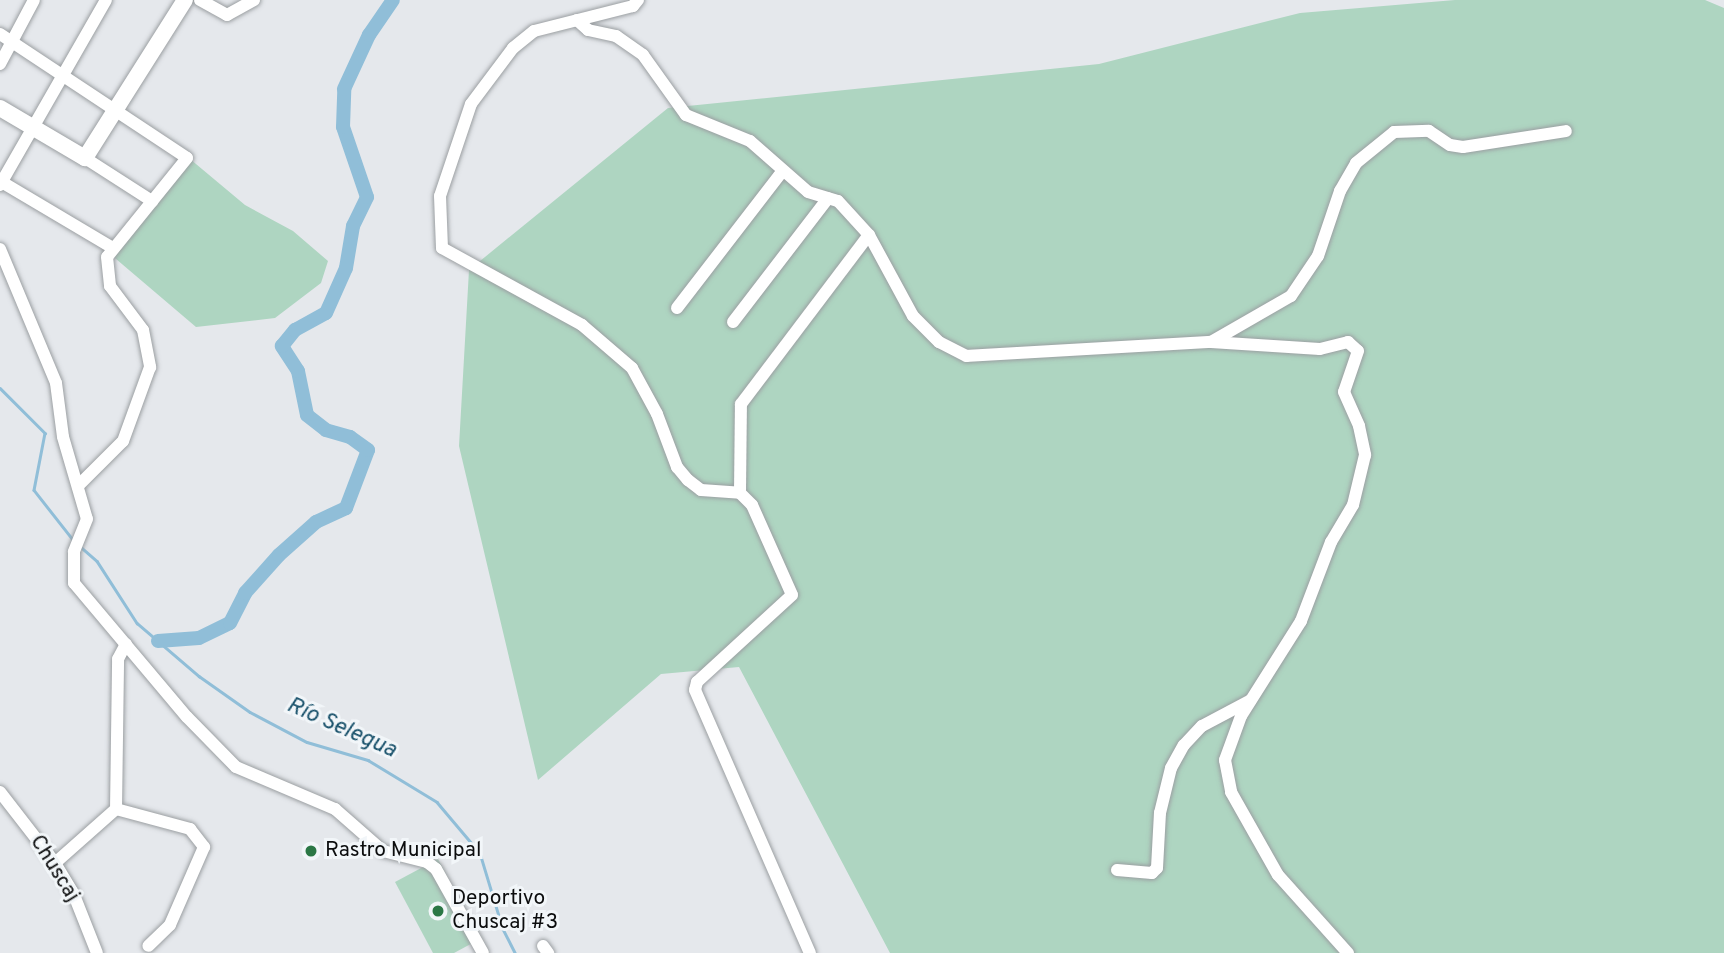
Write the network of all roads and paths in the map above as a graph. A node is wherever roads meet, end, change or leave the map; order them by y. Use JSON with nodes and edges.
{"nodes":[{"id":1,"x":34,"y":0,"type":"edge"},
{"id":2,"x":106,"y":0,"type":"edge"},
{"id":3,"x":185,"y":0,"type":"edge"},
{"id":4,"x":200,"y":0,"type":"edge"},
{"id":5,"x":254,"y":0,"type":"edge"},
{"id":6,"x":638,"y":0,"type":"edge"},
{"id":7,"x":577,"y":20,"type":"junction"},
{"id":8,"x":0,"y":34,"type":"edge"},
{"id":9,"x":12,"y":41,"type":"junction"},
{"id":10,"x":0,"y":64,"type":"edge"},
{"id":11,"x":63,"y":73,"type":"junction"},
{"id":12,"x":0,"y":108,"type":"edge"},
{"id":13,"x":116,"y":108,"type":"junction"},
{"id":14,"x":33,"y":128,"type":"junction"},
{"id":15,"x":1566,"y":131,"type":"dead end"},
{"id":16,"x":85,"y":158,"type":"junction"},
{"id":17,"x":781,"y":173,"type":"junction"},
{"id":18,"x":1,"y":183,"type":"edge"},
{"id":19,"x":828,"y":198,"type":"junction"},
{"id":20,"x":152,"y":201,"type":"junction"},
{"id":21,"x":869,"y":235,"type":"junction"},
{"id":22,"x":0,"y":248,"type":"edge"},
{"id":23,"x":114,"y":248,"type":"junction"},
{"id":24,"x":677,"y":308,"type":"dead end"},
{"id":25,"x":733,"y":321,"type":"dead end"},
{"id":26,"x":1211,"y":342,"type":"junction"},
{"id":27,"x":79,"y":485,"type":"junction"},
{"id":28,"x":740,"y":493,"type":"junction"},
{"id":29,"x":126,"y":644,"type":"junction"},
{"id":30,"x":1253,"y":699,"type":"junction"},
{"id":31,"x":0,"y":792,"type":"edge"},
{"id":32,"x":116,"y":809,"type":"junction"},
{"id":33,"x":55,"y":863,"type":"junction"},
{"id":34,"x":1117,"y":870,"type":"dead end"},
{"id":35,"x":148,"y":946,"type":"dead end"},
{"id":36,"x":97,"y":953,"type":"edge"},
{"id":37,"x":483,"y":953,"type":"edge"},
{"id":38,"x":810,"y":953,"type":"edge"},
{"id":39,"x":1348,"y":953,"type":"edge"}],
"edges":[{"from":1,"to":9,"type":"street"},
{"from":2,"to":11,"type":"street"},
{"from":3,"to":13,"type":"main road"},
{"from":4,"to":5,"type":"street"},
{"from":6,"to":7,"type":"street"},
{"from":7,"to":17,"type":"street"},
{"from":7,"to":28,"type":"street"},
{"from":8,"to":9,"type":"street"},
{"from":9,"to":10,"type":"street"},
{"from":9,"to":11,"type":"street"},
{"from":11,"to":13,"type":"street"},
{"from":11,"to":14,"type":"street"},
{"from":12,"to":14,"type":"main road"},
{"from":13,"to":16,"type":"main road"},
{"from":13,"to":20,"type":"street"},
{"from":14,"to":16,"type":"main road"},
{"from":14,"to":18,"type":"street"},
{"from":15,"to":26,"type":"street"},
{"from":16,"to":20,"type":"street"},
{"from":17,"to":19,"type":"street"},
{"from":17,"to":24,"type":"street"},
{"from":18,"to":23,"type":"street"},
{"from":19,"to":21,"type":"street"},
{"from":19,"to":25,"type":"street"},
{"from":20,"to":23,"type":"street"},
{"from":21,"to":26,"type":"street"},
{"from":21,"to":28,"type":"street"},
{"from":22,"to":27,"type":"street"},
{"from":23,"to":27,"type":"street"},
{"from":26,"to":30,"type":"street"},
{"from":27,"to":29,"type":"street"},
{"from":28,"to":38,"type":"street"},
{"from":29,"to":32,"type":"street"},
{"from":29,"to":37,"type":"street"},
{"from":30,"to":34,"type":"street"},
{"from":30,"to":39,"type":"street"},
{"from":31,"to":33,"type":"street","name":"Chuscaj"},
{"from":32,"to":33,"type":"street"},
{"from":32,"to":35,"type":"street"},
{"from":33,"to":36,"type":"street","name":"Chuscaj"}]}
